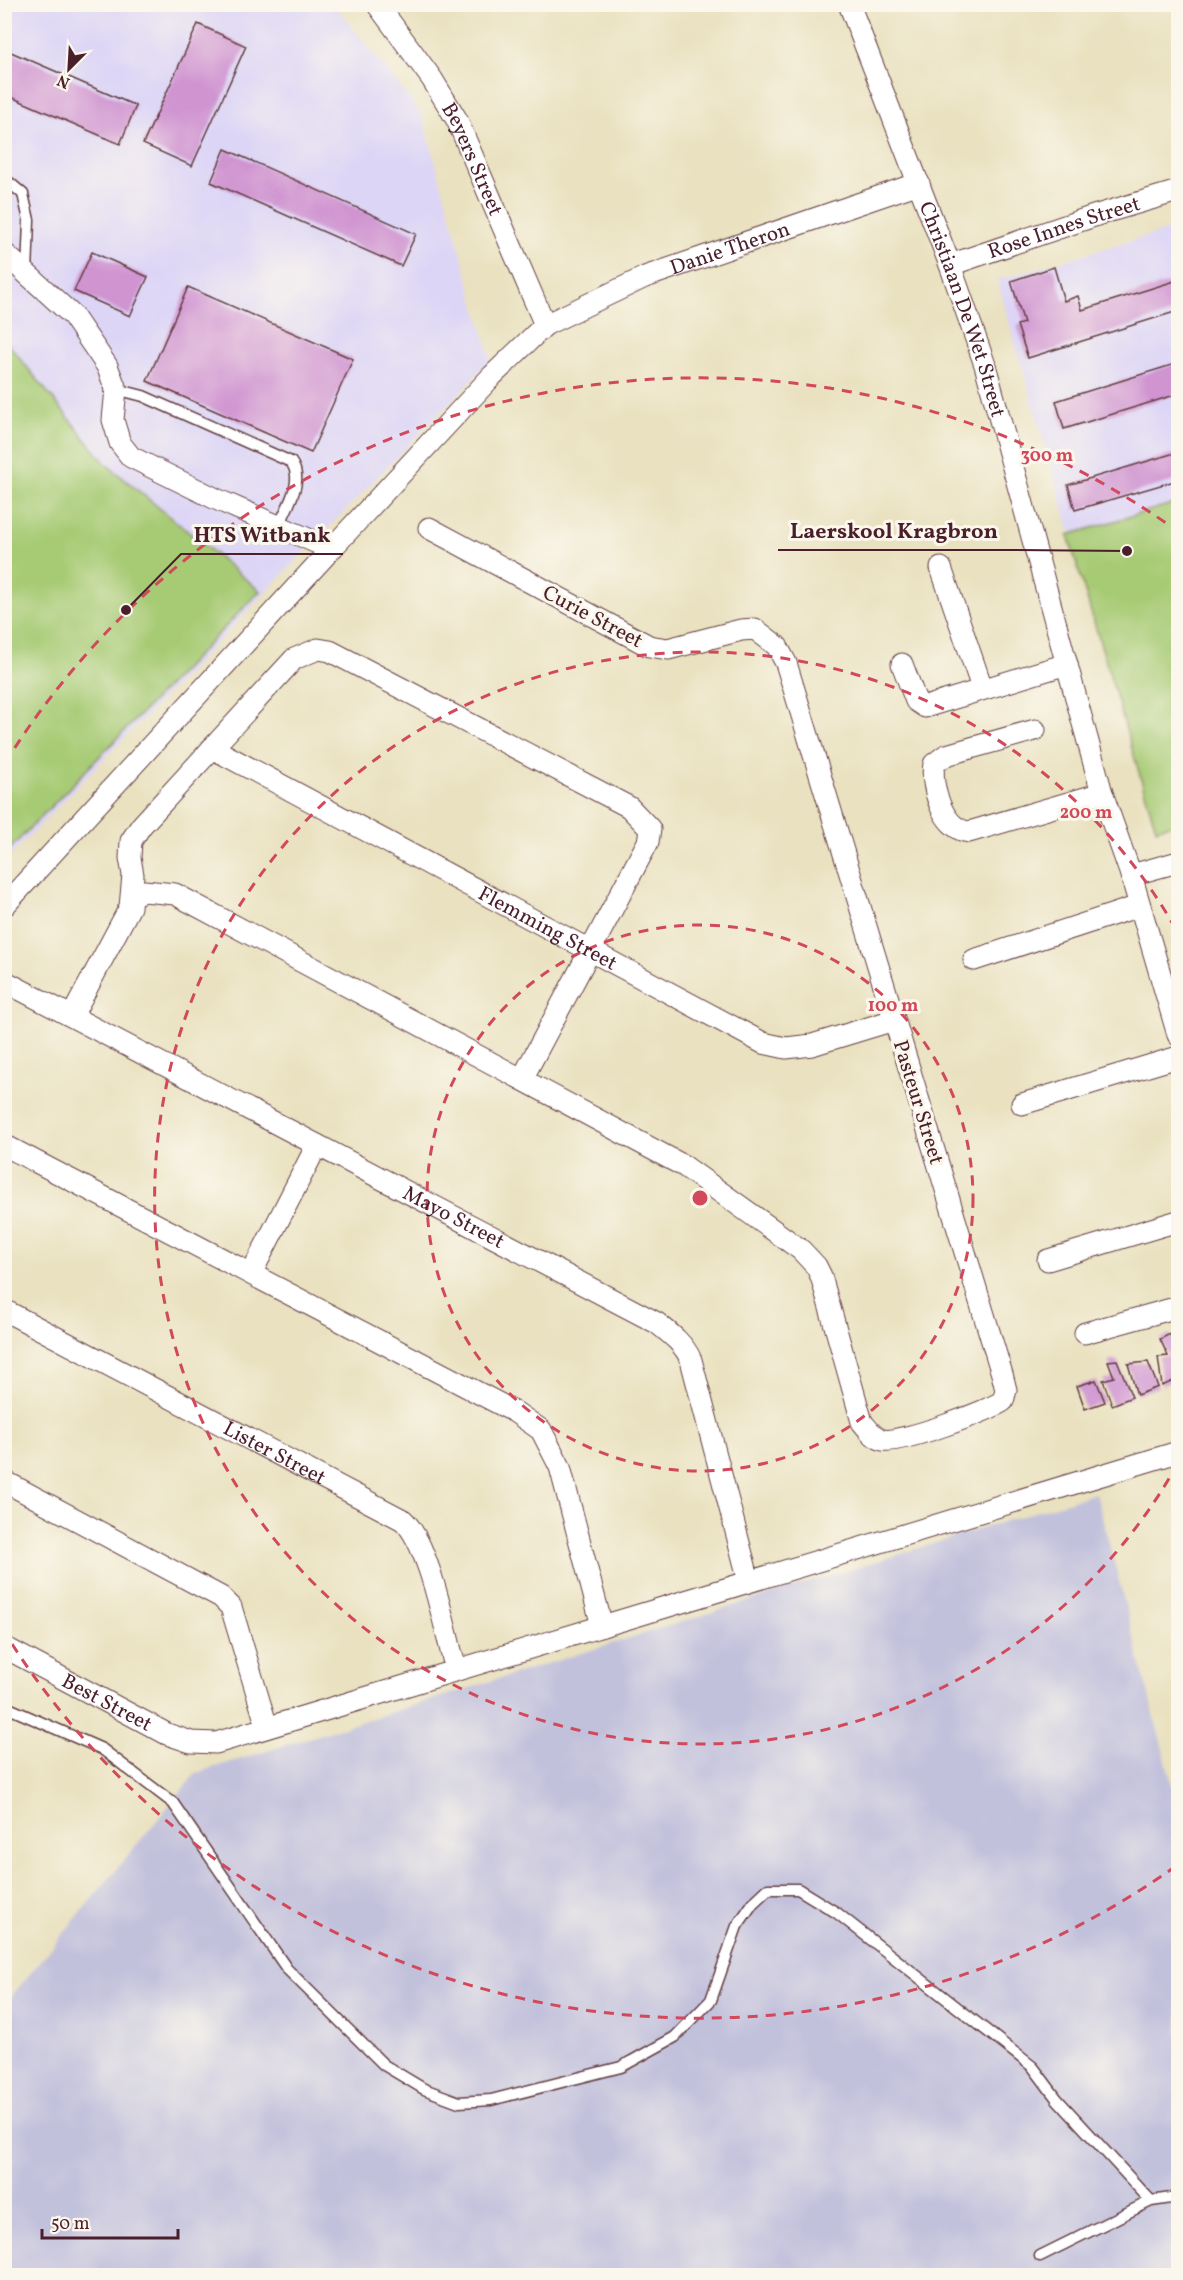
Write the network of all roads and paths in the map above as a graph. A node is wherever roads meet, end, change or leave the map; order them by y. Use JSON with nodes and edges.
{"nodes":[{"id":1,"x":377,"y":4,"type":"edge"},
{"id":2,"x":849,"y":4,"type":"edge"},
{"id":3,"x":4,"y":178,"type":"edge"},
{"id":4,"x":919,"y":183,"type":"junction"},
{"id":5,"x":1179,"y":191,"type":"edge"},
{"id":6,"x":4,"y":253,"type":"edge"},
{"id":7,"x":950,"y":265,"type":"junction"},
{"id":8,"x":27,"y":274,"type":"junction"},
{"id":9,"x":545,"y":325,"type":"junction"},
{"id":10,"x":116,"y":389,"type":"junction"},
{"id":11,"x":279,"y":526,"type":"junction"},
{"id":12,"x":429,"y":528,"type":"dead end"},
{"id":13,"x":335,"y":545,"type":"junction"},
{"id":14,"x":941,"y":568,"type":"dead end"},
{"id":15,"x":768,"y":636,"type":"joint"},
{"id":16,"x":902,"y":664,"type":"dead end"},
{"id":17,"x":1067,"y":664,"type":"junction"},
{"id":18,"x":982,"y":688,"type":"junction"},
{"id":19,"x":1035,"y":730,"type":"dead end"},
{"id":20,"x":212,"y":748,"type":"junction"},
{"id":21,"x":1102,"y":793,"type":"junction"},
{"id":22,"x":1179,"y":862,"type":"edge"},
{"id":23,"x":1131,"y":875,"type":"junction"},
{"id":24,"x":132,"y":895,"type":"junction"},
{"id":25,"x":11,"y":899,"type":"edge"},
{"id":26,"x":1139,"y":906,"type":"junction"},
{"id":27,"x":590,"y":952,"type":"junction"},
{"id":28,"x":974,"y":960,"type":"dead end"},
{"id":29,"x":4,"y":981,"type":"edge"},
{"id":30,"x":72,"y":1016,"type":"junction"},
{"id":31,"x":894,"y":1020,"type":"junction"},
{"id":32,"x":1179,"y":1035,"type":"edge"},
{"id":33,"x":1179,"y":1057,"type":"edge"},
{"id":34,"x":522,"y":1079,"type":"junction"},
{"id":35,"x":1022,"y":1104,"type":"dead end"},
{"id":36,"x":4,"y":1145,"type":"edge"},
{"id":37,"x":317,"y":1145,"type":"junction"},
{"id":38,"x":1179,"y":1221,"type":"edge"},
{"id":39,"x":1048,"y":1260,"type":"dead end"},
{"id":40,"x":251,"y":1274,"type":"junction"},
{"id":41,"x":1179,"y":1307,"type":"edge"},
{"id":42,"x":4,"y":1310,"type":"edge"},
{"id":43,"x":1085,"y":1333,"type":"dead end"},
{"id":44,"x":1179,"y":1452,"type":"edge"},
{"id":45,"x":4,"y":1481,"type":"edge"},
{"id":46,"x":749,"y":1581,"type":"junction"},
{"id":47,"x":602,"y":1626,"type":"junction"},
{"id":48,"x":4,"y":1647,"type":"edge"},
{"id":49,"x":456,"y":1670,"type":"junction"},
{"id":50,"x":4,"y":1706,"type":"edge"},
{"id":51,"x":267,"y":1727,"type":"junction"},
{"id":52,"x":1179,"y":2197,"type":"edge"},
{"id":53,"x":1151,"y":2201,"type":"junction"},
{"id":54,"x":1040,"y":2256,"type":"dead end"}],
"edges":[{"from":1,"to":9,"type":"street","name":"Beyers Street"},
{"from":2,"to":4,"type":"street","name":"Christiaan De Wet Street"},
{"from":3,"to":8,"type":"lane"},
{"from":4,"to":7,"type":"street","name":"Christiaan De Wet Street"},
{"from":4,"to":9,"type":"street","name":"Danie Theron"},
{"from":5,"to":7,"type":"street","name":"Rose Innes Street"},
{"from":6,"to":8,"type":"street"},
{"from":7,"to":17,"type":"street","name":"Christiaan De Wet Street"},
{"from":8,"to":10,"type":"street"},
{"from":9,"to":13,"type":"street","name":"Danie Theron"},
{"from":10,"to":11,"type":"street"},
{"from":10,"to":11,"type":"lane"},
{"from":11,"to":13,"type":"street"},
{"from":12,"to":15,"type":"street","name":"Curie Street"},
{"from":13,"to":25,"type":"street","name":"Danie Theron"},
{"from":14,"to":18,"type":"street"},
{"from":15,"to":31,"type":"street","name":"Pasteur Street"},
{"from":16,"to":18,"type":"street"},
{"from":17,"to":18,"type":"street"},
{"from":17,"to":21,"type":"street","name":"Christiaan De Wet Street"},
{"from":19,"to":21,"type":"street"},
{"from":20,"to":24,"type":"street"},
{"from":20,"to":27,"type":"street","name":"Flemming Street"},
{"from":20,"to":27,"type":"street"},
{"from":21,"to":23,"type":"street","name":"Christiaan De Wet Street"},
{"from":22,"to":23,"type":"street"},
{"from":23,"to":26,"type":"street","name":"Christiaan De Wet Street"},
{"from":24,"to":30,"type":"street"},
{"from":24,"to":34,"type":"street"},
{"from":26,"to":28,"type":"street"},
{"from":26,"to":32,"type":"street","name":"Christiaan De Wet Street"},
{"from":27,"to":31,"type":"street","name":"Flemming Street"},
{"from":27,"to":34,"type":"street"},
{"from":29,"to":30,"type":"street","name":"Mayo Street"},
{"from":30,"to":37,"type":"street","name":"Mayo Street"},
{"from":31,"to":34,"type":"street","name":"Pasteur Street"},
{"from":33,"to":35,"type":"street"},
{"from":36,"to":40,"type":"street"},
{"from":37,"to":40,"type":"street"},
{"from":37,"to":46,"type":"street","name":"Mayo Street"},
{"from":38,"to":39,"type":"street"},
{"from":40,"to":47,"type":"street"},
{"from":41,"to":43,"type":"street"},
{"from":42,"to":49,"type":"street","name":"Lister Street"},
{"from":44,"to":46,"type":"street"},
{"from":45,"to":51,"type":"street"},
{"from":46,"to":47,"type":"street"},
{"from":47,"to":49,"type":"street"},
{"from":48,"to":51,"type":"street","name":"Best Street"},
{"from":49,"to":51,"type":"street"},
{"from":50,"to":53,"type":"lane"},
{"from":52,"to":53,"type":"lane"},
{"from":53,"to":54,"type":"lane"}]}
